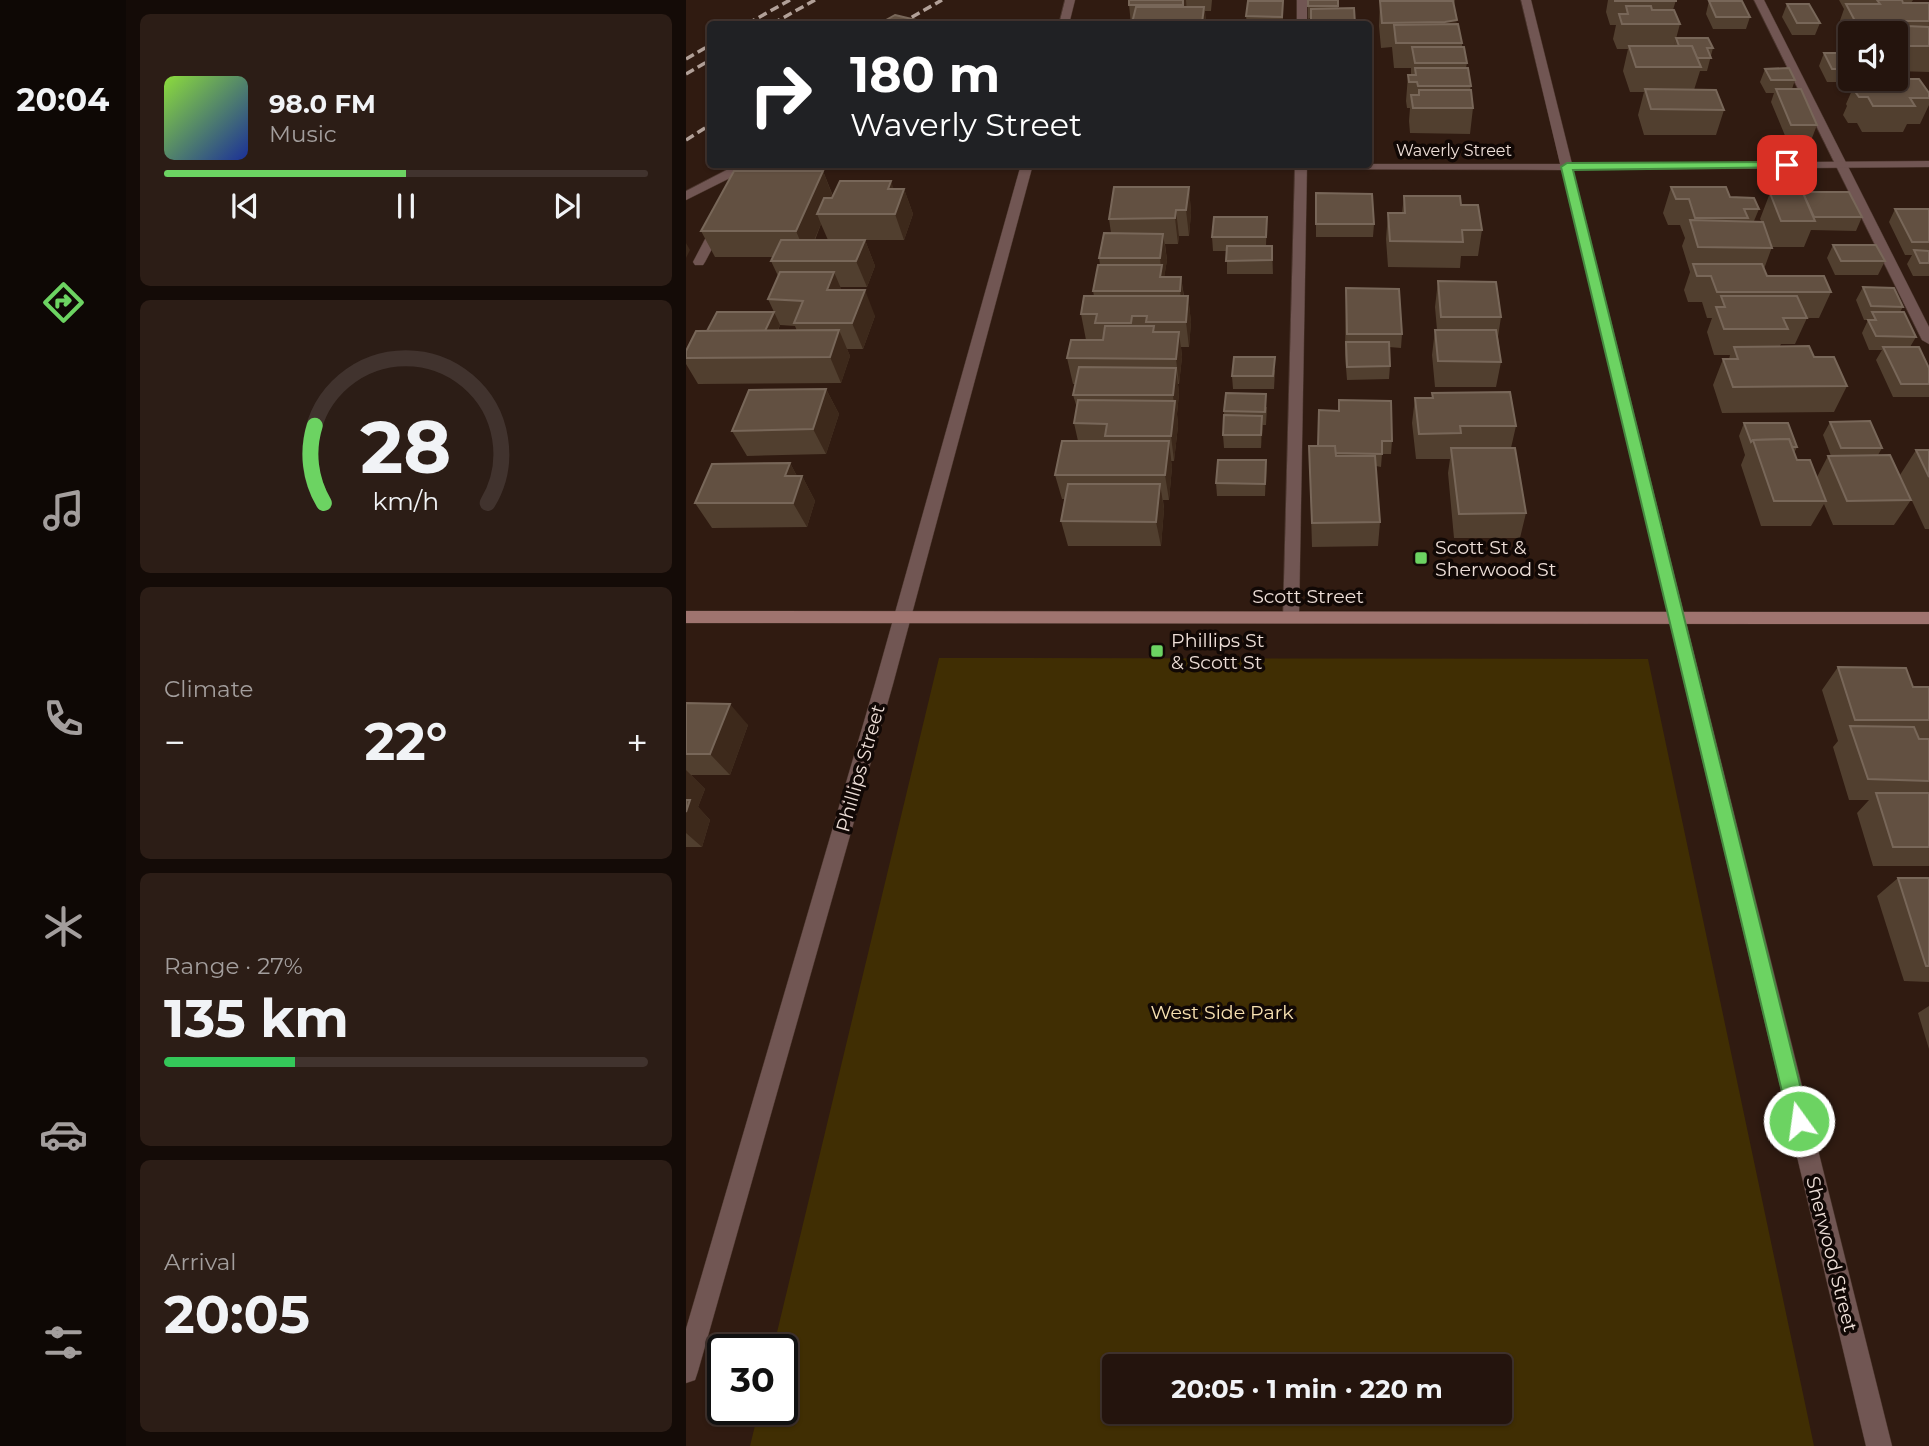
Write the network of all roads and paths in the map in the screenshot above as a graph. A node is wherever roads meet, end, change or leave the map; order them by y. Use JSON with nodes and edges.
{"nodes":[{"id":1,"x":1070,"y":0,"type":"edge"},
{"id":2,"x":1302,"y":0,"type":"edge"},
{"id":3,"x":1527,"y":0,"type":"edge"},
{"id":4,"x":1759,"y":0,"type":"edge"},
{"id":5,"x":1065,"y":21,"type":"edge"},
{"id":6,"x":1302,"y":21,"type":"edge"},
{"id":7,"x":1929,"y":163,"type":"edge"},
{"id":8,"x":1842,"y":164,"type":"junction"},
{"id":9,"x":1372,"y":166,"type":"edge"},
{"id":10,"x":1567,"y":167,"type":"junction"},
{"id":11,"x":740,"y":168,"type":"edge"},
{"id":12,"x":746,"y":168,"type":"edge"},
{"id":13,"x":1026,"y":168,"type":"edge"},
{"id":14,"x":1301,"y":168,"type":"edge"},
{"id":15,"x":686,"y":196,"type":"edge"},
{"id":16,"x":730,"y":201,"type":"edge"},
{"id":17,"x":724,"y":213,"type":"edge"},
{"id":18,"x":699,"y":262,"type":"dead end"},
{"id":19,"x":1929,"y":340,"type":"edge"},
{"id":20,"x":903,"y":616,"type":"junction"},
{"id":21,"x":686,"y":617,"type":"edge"},
{"id":22,"x":1291,"y":617,"type":"junction"},
{"id":23,"x":1929,"y":618,"type":"edge"},
{"id":24,"x":1676,"y":619,"type":"junction"},
{"id":25,"x":686,"y":1371,"type":"edge"},
{"id":26,"x":1879,"y":1446,"type":"edge"}],
"edges":[{"from":1,"to":5,"type":"street"},
{"from":2,"to":6,"type":"street"},
{"from":3,"to":10,"type":"street","name":"Sherwood Street"},
{"from":4,"to":8,"type":"street"},
{"from":7,"to":8,"type":"street","name":"Waverly Street"},
{"from":8,"to":10,"type":"street","name":"Waverly Street"},
{"from":8,"to":19,"type":"street"},
{"from":9,"to":10,"type":"street","name":"Waverly Street"},
{"from":10,"to":24,"type":"street","name":"Sherwood Street"},
{"from":11,"to":15,"type":"street"},
{"from":12,"to":16,"type":"street"},
{"from":13,"to":20,"type":"street","name":"Phillips Street"},
{"from":14,"to":22,"type":"street"},
{"from":17,"to":18,"type":"street"},
{"from":20,"to":21,"type":"street","name":"Scott Street"},
{"from":20,"to":22,"type":"street","name":"Scott Street"},
{"from":20,"to":25,"type":"street","name":"Phillips Street"},
{"from":22,"to":24,"type":"street","name":"Scott Street"},
{"from":23,"to":24,"type":"street","name":"Scott Street"},
{"from":24,"to":26,"type":"street","name":"Sherwood Street"}]}
